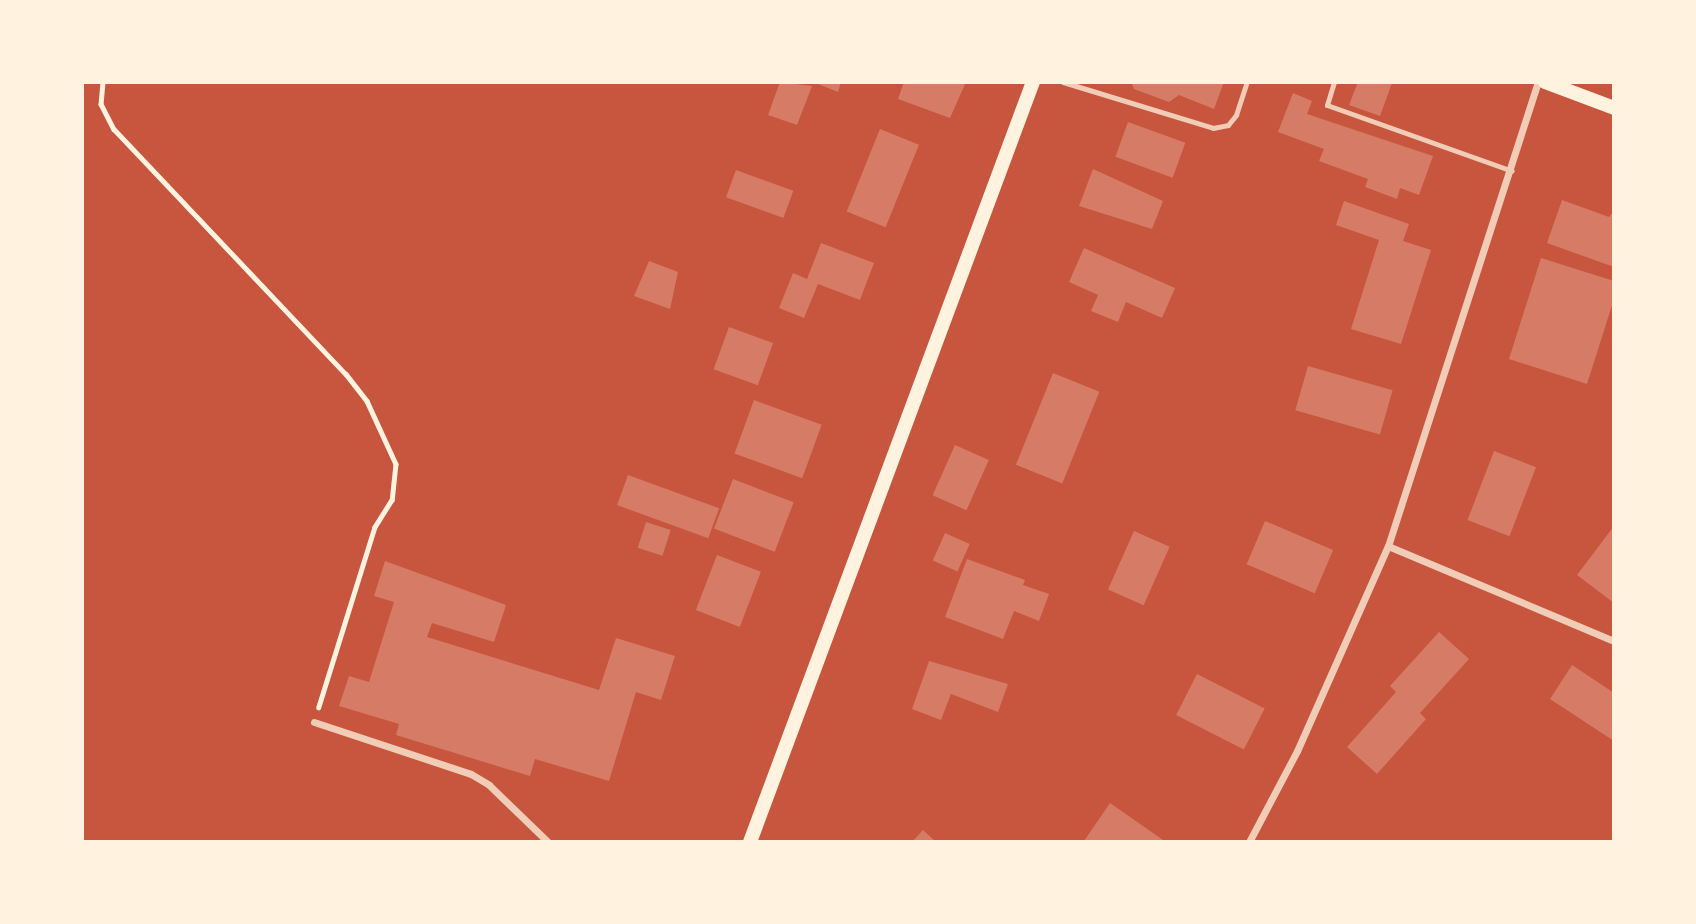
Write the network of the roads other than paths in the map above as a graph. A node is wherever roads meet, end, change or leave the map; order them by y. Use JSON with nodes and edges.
{"nodes":[{"id":1,"x":1033,"y":82,"type":"edge"},
{"id":2,"x":1063,"y":82,"type":"edge"},
{"id":3,"x":1247,"y":82,"type":"edge"},
{"id":4,"x":1334,"y":82,"type":"edge"},
{"id":5,"x":1538,"y":82,"type":"edge"},
{"id":6,"x":1545,"y":82,"type":"edge"},
{"id":7,"x":1614,"y":108,"type":"edge"},
{"id":8,"x":1512,"y":171,"type":"junction"},
{"id":9,"x":1388,"y":546,"type":"junction"},
{"id":10,"x":1614,"y":641,"type":"edge"},
{"id":11,"x":314,"y":722,"type":"road end"},
{"id":12,"x":548,"y":842,"type":"edge"},
{"id":13,"x":750,"y":842,"type":"edge"},
{"id":14,"x":1249,"y":842,"type":"edge"}],
"edges":[{"from":1,"to":13,"type":"main road"},
{"from":2,"to":3,"type":"lane"},
{"from":4,"to":8,"type":"lane"},
{"from":5,"to":8,"type":"street"},
{"from":6,"to":7,"type":"main road"},
{"from":8,"to":9,"type":"street"},
{"from":9,"to":10,"type":"street"},
{"from":9,"to":14,"type":"street"},
{"from":11,"to":12,"type":"street"}]}
